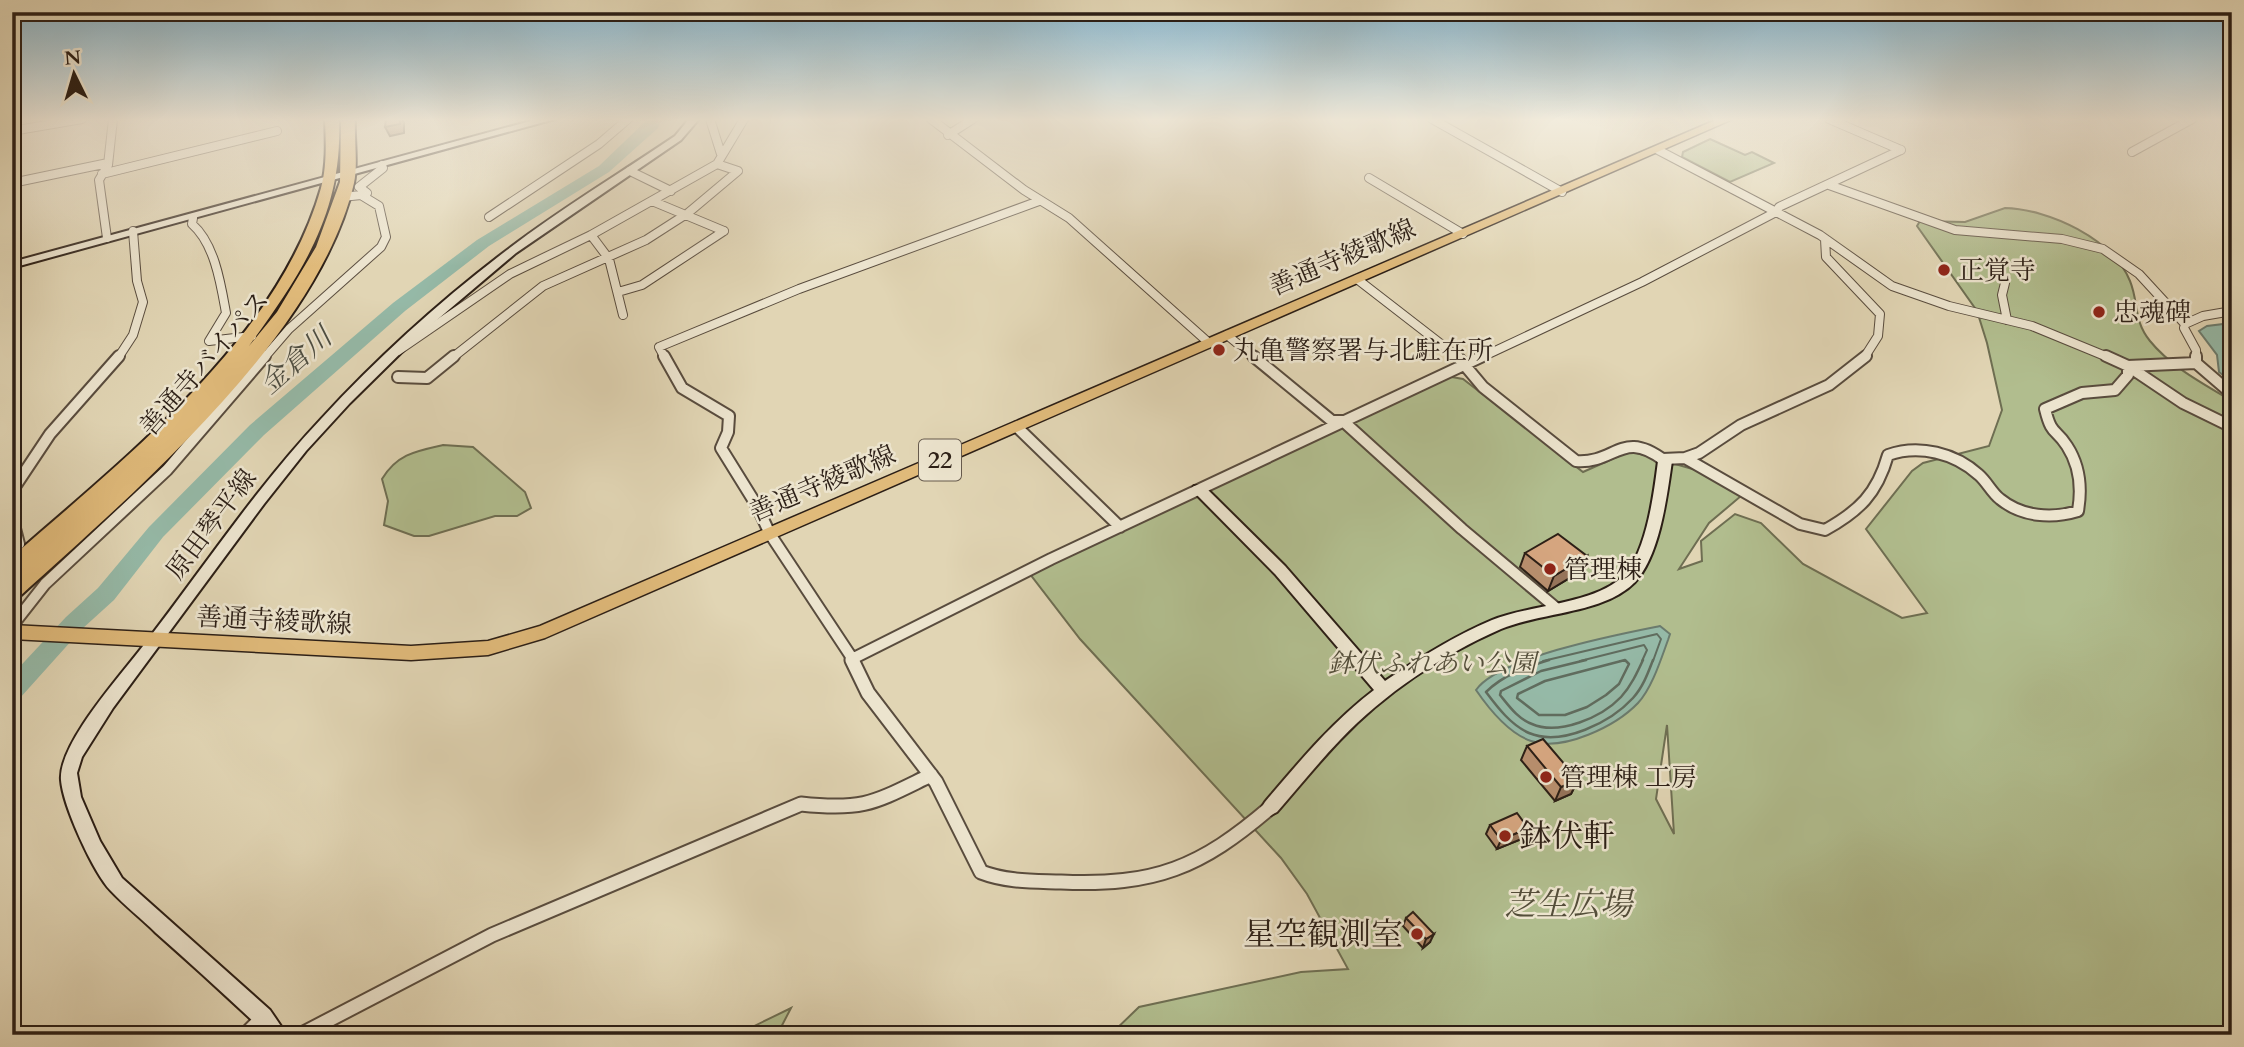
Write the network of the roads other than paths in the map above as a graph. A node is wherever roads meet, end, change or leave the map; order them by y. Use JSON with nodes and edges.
{"nodes":[{"id":1,"x":85,"y":168,"type":"edge"},
{"id":2,"x":105,"y":168,"type":"edge"},
{"id":3,"x":127,"y":168,"type":"edge"},
{"id":4,"x":330,"y":168,"type":"edge"},
{"id":5,"x":348,"y":168,"type":"edge"},
{"id":6,"x":368,"y":168,"type":"edge"},
{"id":7,"x":383,"y":168,"type":"edge"},
{"id":8,"x":563,"y":168,"type":"edge"},
{"id":9,"x":635,"y":168,"type":"edge"},
{"id":10,"x":710,"y":168,"type":"edge"},
{"id":11,"x":729,"y":168,"type":"edge"},
{"id":12,"x":993,"y":168,"type":"edge"},
{"id":13,"x":1519,"y":168,"type":"edge"},
{"id":14,"x":1617,"y":168,"type":"edge"},
{"id":15,"x":1692,"y":168,"type":"edge"},
{"id":16,"x":1862,"y":168,"type":"edge"},
{"id":17,"x":630,"y":171,"type":"junction"},
{"id":18,"x":102,"y":174,"type":"junction"},
{"id":19,"x":347,"y":174,"type":"junction"},
{"id":20,"x":1369,"y":178,"type":"dead end"},
{"id":21,"x":330,"y":179,"type":"junction"},
{"id":22,"x":12,"y":183,"type":"edge"},
{"id":23,"x":1828,"y":184,"type":"junction"},
{"id":24,"x":671,"y":191,"type":"junction"},
{"id":25,"x":1562,"y":192,"type":"junction"},
{"id":26,"x":342,"y":197,"type":"junction"},
{"id":27,"x":652,"y":201,"type":"junction"},
{"id":28,"x":1039,"y":201,"type":"junction"},
{"id":29,"x":379,"y":206,"type":"junction"},
{"id":30,"x":1776,"y":212,"type":"junction"},
{"id":31,"x":684,"y":215,"type":"junction"},
{"id":32,"x":489,"y":217,"type":"dead end"},
{"id":33,"x":193,"y":218,"type":"junction"},
{"id":34,"x":133,"y":231,"type":"junction"},
{"id":35,"x":591,"y":234,"type":"junction"},
{"id":36,"x":1463,"y":234,"type":"junction"},
{"id":37,"x":107,"y":238,"type":"junction"},
{"id":38,"x":1825,"y":239,"type":"junction"},
{"id":39,"x":609,"y":259,"type":"junction"},
{"id":40,"x":12,"y":265,"type":"edge"},
{"id":41,"x":1357,"y":279,"type":"junction"},
{"id":42,"x":2005,"y":283,"type":"dead end"},
{"id":43,"x":618,"y":292,"type":"junction"},
{"id":44,"x":2232,"y":312,"type":"edge"},
{"id":45,"x":623,"y":315,"type":"dead end"},
{"id":46,"x":2007,"y":320,"type":"junction"},
{"id":47,"x":2185,"y":324,"type":"junction"},
{"id":48,"x":289,"y":329,"type":"junction"},
{"id":49,"x":269,"y":333,"type":"junction"},
{"id":50,"x":1227,"y":335,"type":"junction"},
{"id":51,"x":245,"y":338,"type":"junction"},
{"id":52,"x":1209,"y":343,"type":"junction"},
{"id":53,"x":395,"y":352,"type":"junction"},
{"id":54,"x":1466,"y":363,"type":"junction"},
{"id":55,"x":2196,"y":363,"type":"junction"},
{"id":56,"x":2128,"y":366,"type":"junction"},
{"id":57,"x":398,"y":377,"type":"dead end"},
{"id":58,"x":2232,"y":394,"type":"edge"},
{"id":59,"x":1343,"y":421,"type":"junction"},
{"id":60,"x":1017,"y":427,"type":"junction"},
{"id":61,"x":2232,"y":428,"type":"edge"},
{"id":62,"x":1685,"y":458,"type":"junction"},
{"id":63,"x":1664,"y":460,"type":"junction"},
{"id":64,"x":1199,"y":489,"type":"junction"},
{"id":65,"x":12,"y":491,"type":"edge"},
{"id":66,"x":12,"y":517,"type":"edge"},
{"id":67,"x":1120,"y":527,"type":"junction"},
{"id":68,"x":770,"y":534,"type":"junction"},
{"id":69,"x":12,"y":551,"type":"edge"},
{"id":70,"x":12,"y":569,"type":"edge"},
{"id":71,"x":12,"y":592,"type":"edge"},
{"id":72,"x":1555,"y":607,"type":"junction"},
{"id":73,"x":14,"y":631,"type":"edge"},
{"id":74,"x":157,"y":641,"type":"junction"},
{"id":75,"x":852,"y":659,"type":"junction"},
{"id":76,"x":1384,"y":691,"type":"junction"},
{"id":77,"x":931,"y":775,"type":"junction"},
{"id":78,"x":1271,"y":807,"type":"joint"},
{"id":79,"x":263,"y":1017,"type":"junction"},
{"id":80,"x":245,"y":1035,"type":"edge"},
{"id":81,"x":277,"y":1035,"type":"edge"},
{"id":82,"x":300,"y":1035,"type":"edge"}],
"edges":[{"from":1,"to":22,"type":"street"},
{"from":2,"to":18,"type":"street"},
{"from":3,"to":18,"type":"street"},
{"from":4,"to":21,"type":"highway","name":"善通寺バイパス"},
{"from":5,"to":19,"type":"highway","name":"善通寺バイパス"},
{"from":6,"to":19,"type":"street"},
{"from":7,"to":29,"type":"street"},
{"from":8,"to":32,"type":"street"},
{"from":9,"to":17,"type":"street","name":"原田琴平線"},
{"from":10,"to":24,"type":"street"},
{"from":11,"to":31,"type":"street"},
{"from":12,"to":28,"type":"street"},
{"from":13,"to":25,"type":"street"},
{"from":14,"to":25,"type":"main road","name":"善通寺綾歌線","number":"22"},
{"from":15,"to":30,"type":"street"},
{"from":16,"to":23,"type":"street"},
{"from":17,"to":24,"type":"street"},
{"from":17,"to":53,"type":"street","name":"原田琴平線"},
{"from":18,"to":37,"type":"street"},
{"from":19,"to":21,"type":"street"},
{"from":19,"to":26,"type":"highway","name":"善通寺バイパス"},
{"from":20,"to":36,"type":"street"},
{"from":21,"to":33,"type":"street"},
{"from":21,"to":51,"type":"highway","name":"善通寺バイパス"},
{"from":23,"to":30,"type":"street"},
{"from":23,"to":47,"type":"street"},
{"from":24,"to":27,"type":"street"},
{"from":25,"to":36,"type":"main road","name":"善通寺綾歌線","number":"22"},
{"from":26,"to":29,"type":"street"},
{"from":26,"to":49,"type":"highway","name":"善通寺バイパス"},
{"from":27,"to":31,"type":"street"},
{"from":27,"to":35,"type":"street"},
{"from":28,"to":52,"type":"street"},
{"from":28,"to":68,"type":"street"},
{"from":29,"to":48,"type":"street"},
{"from":30,"to":38,"type":"street"},
{"from":30,"to":54,"type":"street"},
{"from":31,"to":39,"type":"street"},
{"from":31,"to":43,"type":"street"},
{"from":33,"to":34,"type":"street"},
{"from":33,"to":51,"type":"street"},
{"from":34,"to":37,"type":"street"},
{"from":34,"to":65,"type":"street"},
{"from":35,"to":39,"type":"street"},
{"from":35,"to":53,"type":"street"},
{"from":36,"to":41,"type":"main road","name":"善通寺綾歌線","number":"22"},
{"from":37,"to":40,"type":"street"},
{"from":38,"to":46,"type":"street"},
{"from":38,"to":62,"type":"street"},
{"from":39,"to":43,"type":"street"},
{"from":39,"to":57,"type":"street"},
{"from":41,"to":50,"type":"main road","name":"善通寺綾歌線","number":"22"},
{"from":41,"to":54,"type":"street"},
{"from":42,"to":46,"type":"street"},
{"from":43,"to":45,"type":"street"},
{"from":44,"to":47,"type":"street"},
{"from":46,"to":56,"type":"street"},
{"from":47,"to":55,"type":"street"},
{"from":48,"to":49,"type":"street"},
{"from":48,"to":73,"type":"street"},
{"from":49,"to":51,"type":"street"},
{"from":49,"to":71,"type":"highway","name":"善通寺バイパス"},
{"from":50,"to":52,"type":"main road","name":"善通寺綾歌線","number":"22"},
{"from":50,"to":59,"type":"street"},
{"from":51,"to":70,"type":"highway","name":"善通寺バイパス"},
{"from":52,"to":60,"type":"main road","name":"善通寺綾歌線","number":"22"},
{"from":53,"to":74,"type":"street","name":"原田琴平線"},
{"from":54,"to":59,"type":"street"},
{"from":54,"to":63,"type":"street"},
{"from":55,"to":56,"type":"street"},
{"from":55,"to":58,"type":"street"},
{"from":56,"to":61,"type":"street"},
{"from":56,"to":62,"type":"street"},
{"from":59,"to":64,"type":"street"},
{"from":59,"to":72,"type":"street"},
{"from":60,"to":67,"type":"street"},
{"from":60,"to":68,"type":"main road","name":"善通寺綾歌線","number":"22"},
{"from":62,"to":63,"type":"street"},
{"from":63,"to":72,"type":"street"},
{"from":64,"to":67,"type":"street"},
{"from":64,"to":76,"type":"street"},
{"from":66,"to":69,"type":"street"},
{"from":67,"to":75,"type":"street"},
{"from":68,"to":74,"type":"main road","name":"善通寺綾歌線","number":"22"},
{"from":68,"to":75,"type":"street"},
{"from":72,"to":76,"type":"street"},
{"from":73,"to":74,"type":"main road","name":"善通寺綾歌線","number":"22"},
{"from":74,"to":79,"type":"street","name":"原田琴平線"},
{"from":75,"to":77,"type":"street"},
{"from":76,"to":78,"type":"street"},
{"from":77,"to":78,"type":"street"},
{"from":77,"to":82,"type":"street"},
{"from":79,"to":80,"type":"street"},
{"from":79,"to":81,"type":"street","name":"原田琴平線"}]}
